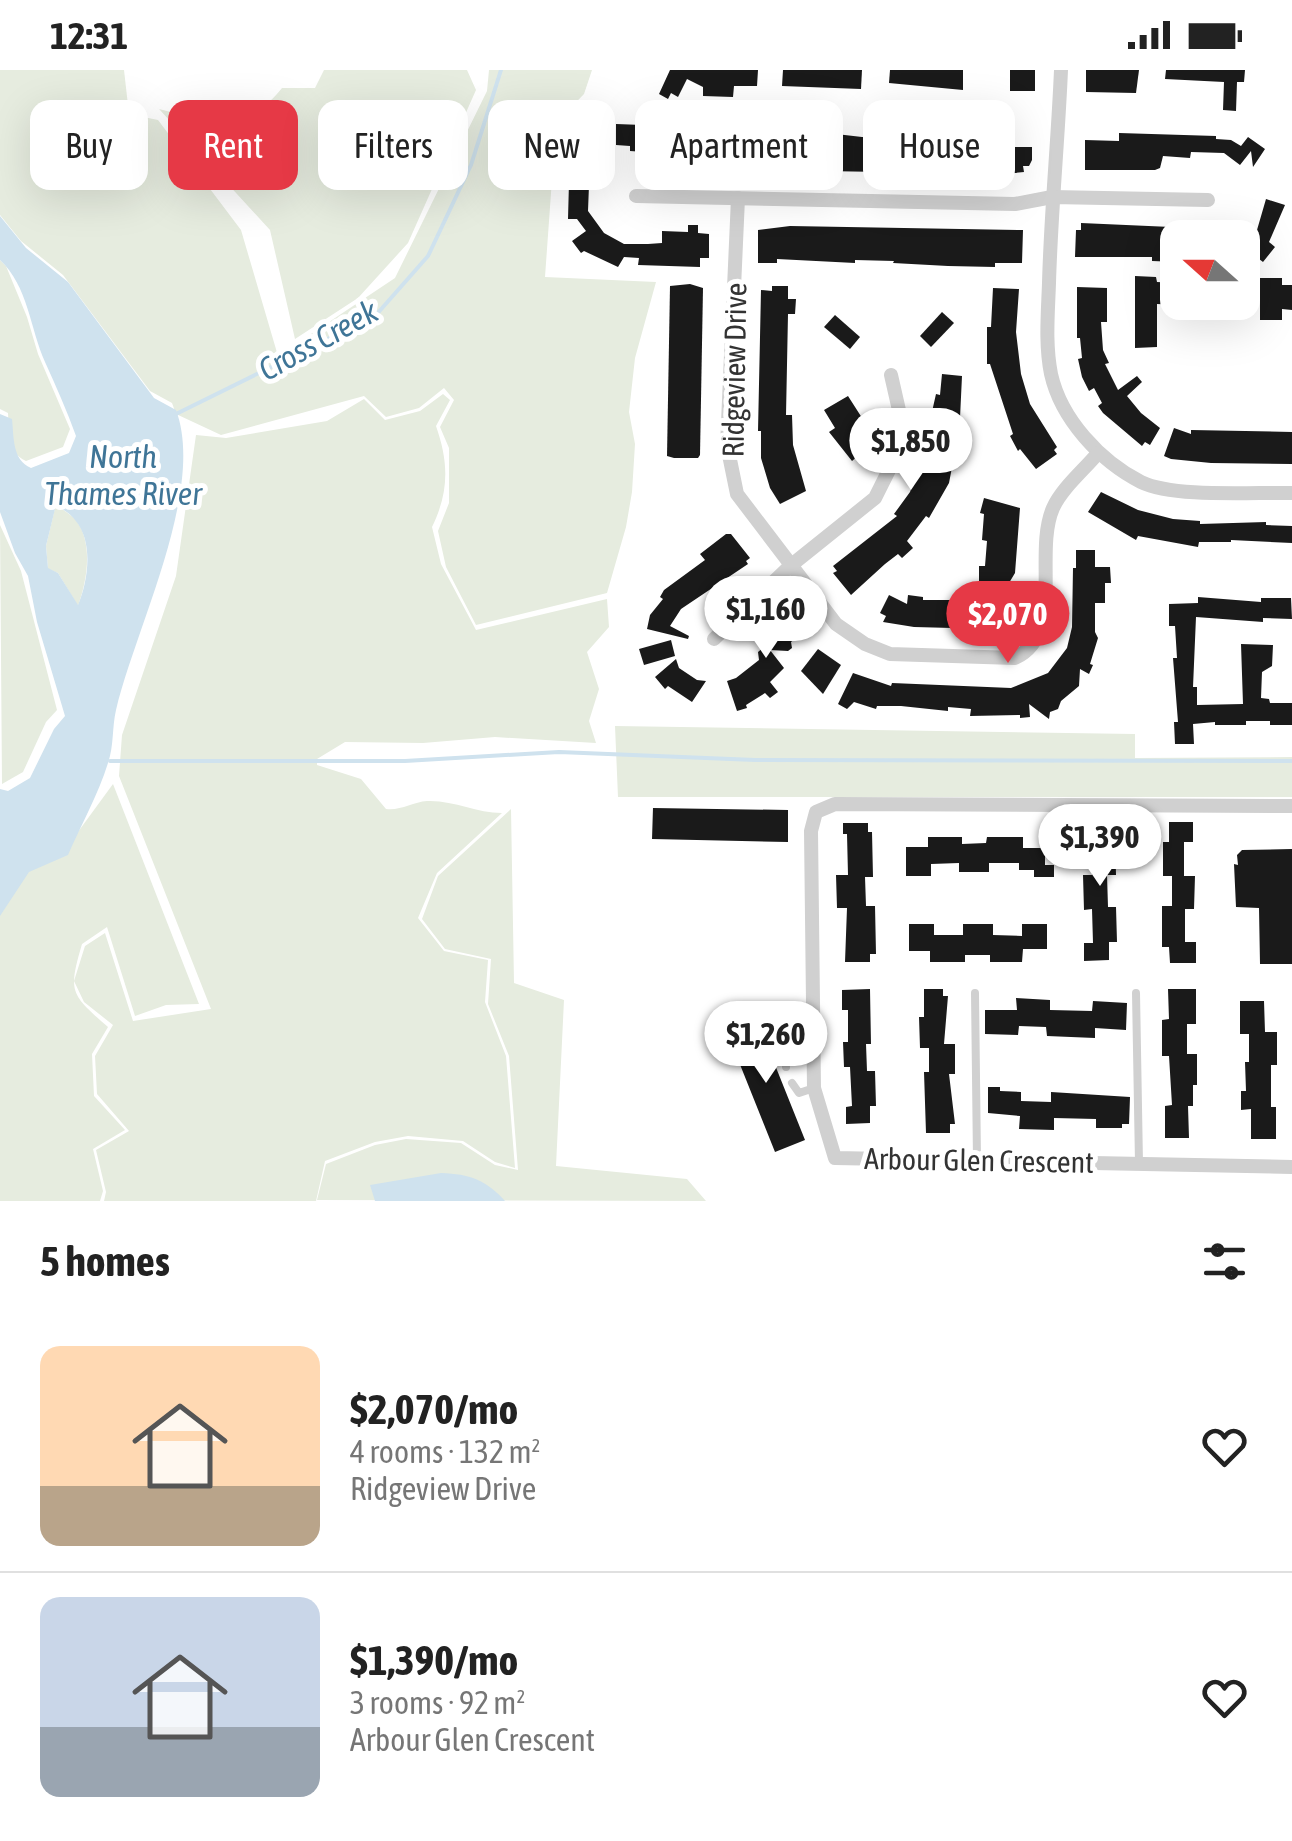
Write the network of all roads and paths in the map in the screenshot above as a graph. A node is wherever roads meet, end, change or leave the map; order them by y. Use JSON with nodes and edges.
{"nodes":[{"id":1,"x":1060,"y":70,"type":"edge"},
{"id":2,"x":636,"y":196,"type":"dead end"},
{"id":3,"x":1052,"y":196,"type":"junction"},
{"id":4,"x":738,"y":198,"type":"junction"},
{"id":5,"x":1208,"y":200,"type":"dead end"},
{"id":6,"x":891,"y":375,"type":"dead end"},
{"id":7,"x":1098,"y":453,"type":"junction"},
{"id":8,"x":1292,"y":493,"type":"edge"},
{"id":9,"x":790,"y":567,"type":"junction"},
{"id":10,"x":714,"y":639,"type":"dead end"},
{"id":11,"x":1292,"y":806,"type":"edge"},
{"id":12,"x":975,"y":993,"type":"dead end"},
{"id":13,"x":1136,"y":993,"type":"dead end"},
{"id":14,"x":814,"y":1046,"type":"junction"},
{"id":15,"x":786,"y":1067,"type":"dead end"},
{"id":16,"x":792,"y":1082,"type":"dead end"},
{"id":17,"x":814,"y":1088,"type":"junction"},
{"id":18,"x":977,"y":1160,"type":"junction"},
{"id":19,"x":1140,"y":1164,"type":"junction"},
{"id":20,"x":1292,"y":1167,"type":"edge"}],
"edges":[{"from":1,"to":3,"type":"street"},
{"from":2,"to":4,"type":"street"},
{"from":3,"to":4,"type":"street"},
{"from":3,"to":5,"type":"street"},
{"from":3,"to":7,"type":"street"},
{"from":4,"to":9,"type":"street","name":"Ridgeview Drive"},
{"from":6,"to":9,"type":"street"},
{"from":7,"to":8,"type":"street"},
{"from":7,"to":9,"type":"street","name":"Ridgeview Drive"},
{"from":9,"to":10,"type":"street"},
{"from":11,"to":14,"type":"street","name":"Arbour Glen Crescent"},
{"from":12,"to":18,"type":"lane"},
{"from":13,"to":19,"type":"lane"},
{"from":14,"to":15,"type":"lane"},
{"from":14,"to":17,"type":"street","name":"Arbour Glen Crescent"},
{"from":16,"to":17,"type":"lane"},
{"from":17,"to":18,"type":"street","name":"Arbour Glen Crescent"},
{"from":18,"to":19,"type":"street","name":"Arbour Glen Crescent"},
{"from":19,"to":20,"type":"street","name":"Arbour Glen Crescent"}]}
